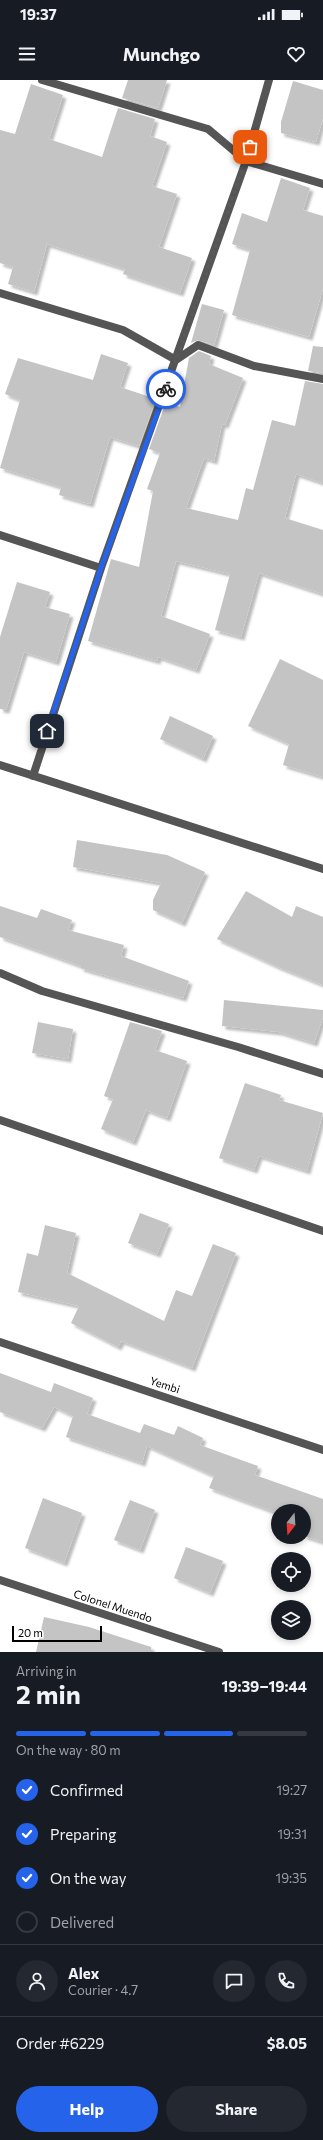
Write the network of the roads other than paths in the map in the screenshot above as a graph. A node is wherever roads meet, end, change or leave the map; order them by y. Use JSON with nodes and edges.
{"nodes":[{"id":1,"x":42,"y":80,"type":"edge"},
{"id":2,"x":269,"y":80,"type":"edge"},
{"id":3,"x":246,"y":161,"type":"junction"},
{"id":4,"x":323,"y":184,"type":"edge"},
{"id":5,"x":0,"y":293,"type":"edge"},
{"id":6,"x":176,"y":360,"type":"junction"},
{"id":7,"x":323,"y":379,"type":"edge"},
{"id":8,"x":0,"y":535,"type":"edge"},
{"id":9,"x":101,"y":568,"type":"junction"},
{"id":10,"x":0,"y":765,"type":"edge"},
{"id":11,"x":33,"y":776,"type":"junction"},
{"id":12,"x":323,"y":869,"type":"edge"},
{"id":13,"x":0,"y":973,"type":"edge"},
{"id":14,"x":323,"y":1074,"type":"edge"},
{"id":15,"x":0,"y":1120,"type":"edge"},
{"id":16,"x":323,"y":1231,"type":"edge"},
{"id":17,"x":0,"y":1342,"type":"edge"},
{"id":18,"x":323,"y":1450,"type":"edge"},
{"id":19,"x":0,"y":1580,"type":"edge"},
{"id":20,"x":219,"y":1652,"type":"edge"}],
"edges":[{"from":1,"to":3,"type":"street"},
{"from":2,"to":3,"type":"street"},
{"from":3,"to":4,"type":"street"},
{"from":3,"to":6,"type":"street"},
{"from":5,"to":6,"type":"street"},
{"from":6,"to":7,"type":"street"},
{"from":6,"to":9,"type":"street"},
{"from":8,"to":9,"type":"street"},
{"from":9,"to":11,"type":"street"},
{"from":10,"to":11,"type":"street"},
{"from":11,"to":12,"type":"street"},
{"from":13,"to":14,"type":"street"},
{"from":15,"to":16,"type":"street"},
{"from":17,"to":18,"type":"street","name":"Yembi"},
{"from":19,"to":20,"type":"street","name":"Colonel Muendo"}]}
